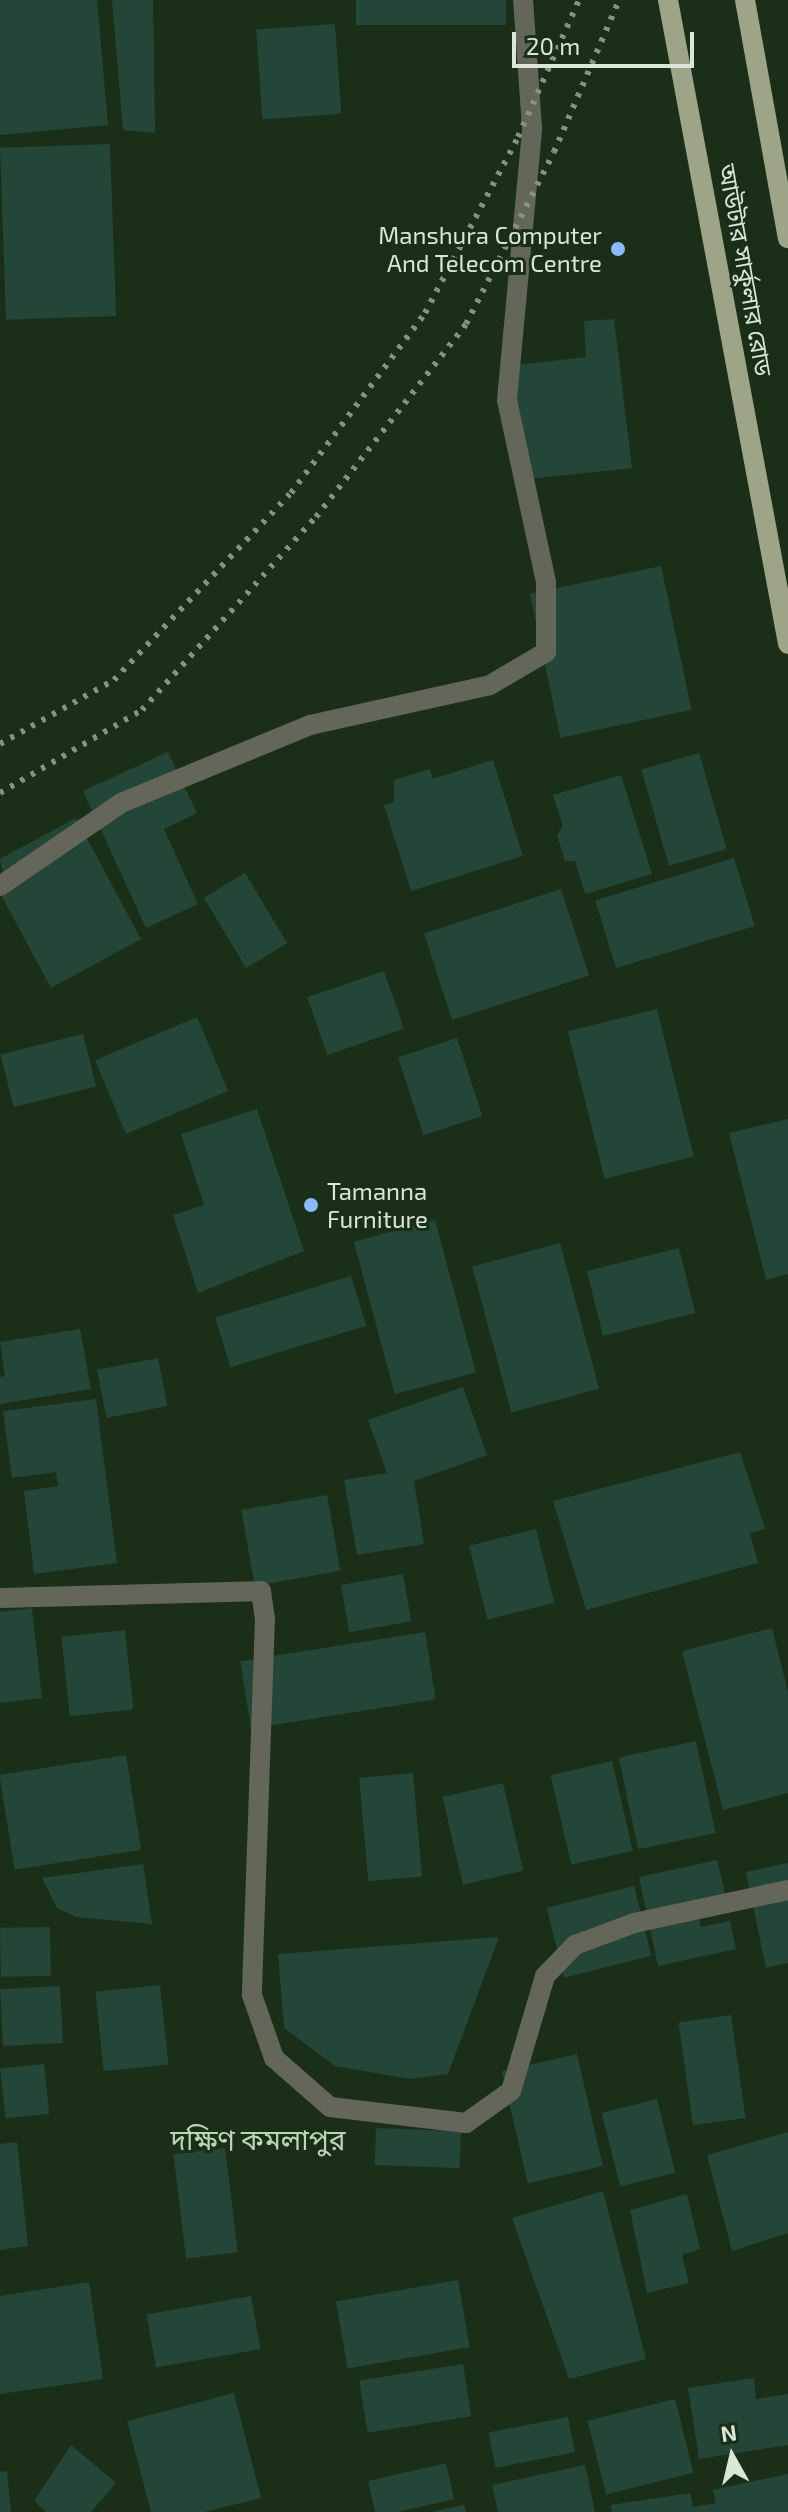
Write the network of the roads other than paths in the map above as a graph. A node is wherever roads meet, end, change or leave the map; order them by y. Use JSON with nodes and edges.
{"nodes":[{"id":1,"x":523,"y":0,"type":"edge"},
{"id":2,"x":668,"y":0,"type":"edge"},
{"id":3,"x":745,"y":0,"type":"edge"},
{"id":4,"x":788,"y":238,"type":"edge"},
{"id":5,"x":788,"y":644,"type":"edge"},
{"id":6,"x":0,"y":886,"type":"edge"},
{"id":7,"x":0,"y":1598,"type":"edge"},
{"id":8,"x":788,"y":1890,"type":"edge"}],
"edges":[{"from":1,"to":6,"type":"street"},
{"from":2,"to":5,"type":"main road","name":"আউটার সার্কুলার রোড"},
{"from":3,"to":4,"type":"main road","name":"আউটার সার্কুলার রোড"},
{"from":7,"to":8,"type":"street"}]}
